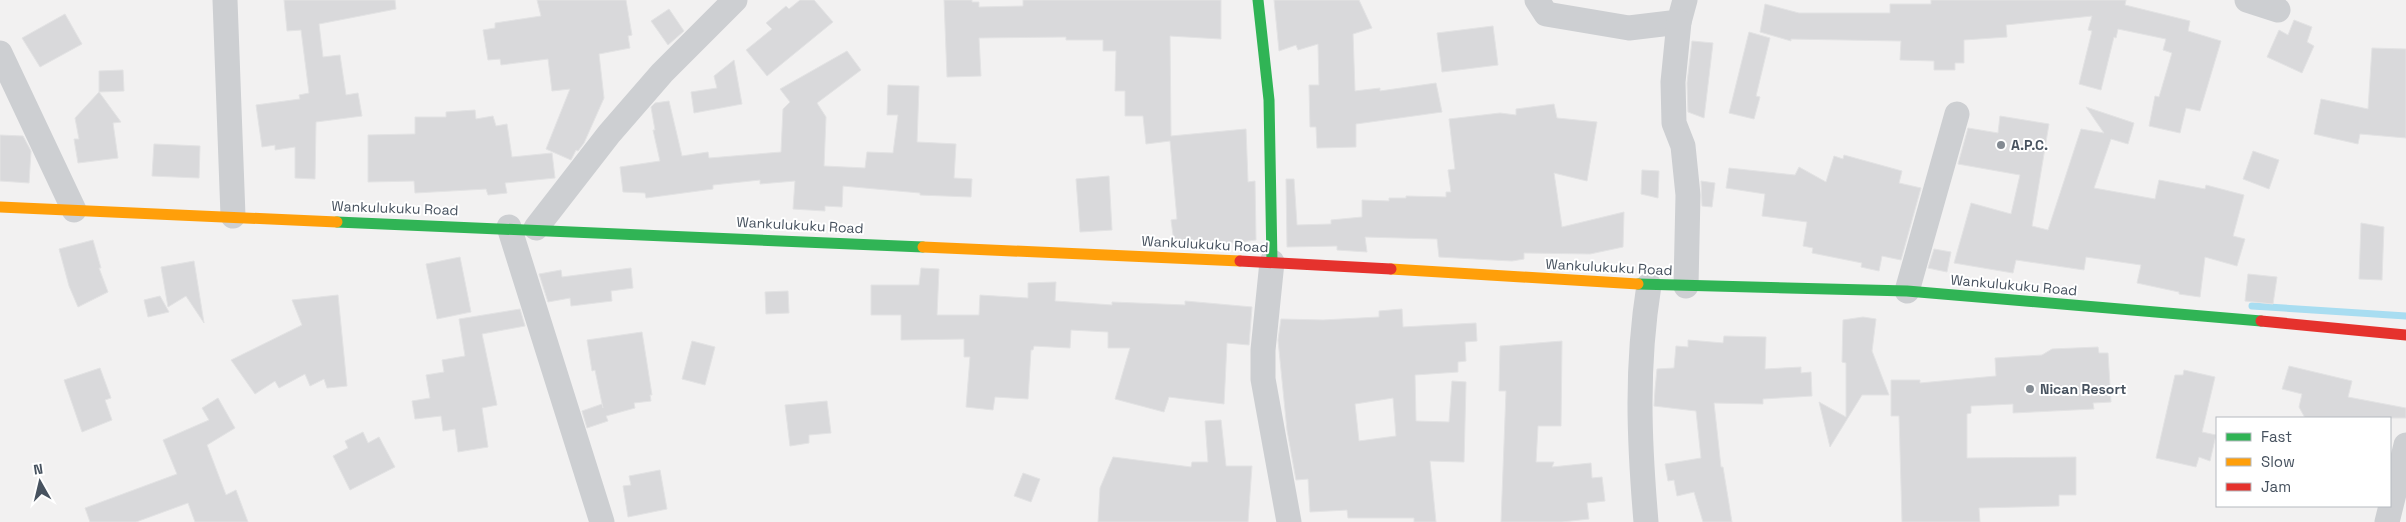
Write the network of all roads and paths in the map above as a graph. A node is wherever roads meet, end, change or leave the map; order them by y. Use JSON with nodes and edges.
{"nodes":[{"id":1,"x":225,"y":0,"type":"edge"},
{"id":2,"x":735,"y":0,"type":"edge"},
{"id":3,"x":1258,"y":0,"type":"edge"},
{"id":4,"x":1537,"y":0,"type":"edge"},
{"id":5,"x":2247,"y":0,"type":"edge"},
{"id":6,"x":2278,"y":10,"type":"dead end"},
{"id":7,"x":1682,"y":11,"type":"edge"},
{"id":8,"x":0,"y":53,"type":"edge"},
{"id":9,"x":1957,"y":114,"type":"dead end"},
{"id":10,"x":0,"y":207,"type":"edge"},
{"id":11,"x":74,"y":210,"type":"junction"},
{"id":12,"x":233,"y":216,"type":"junction"},
{"id":13,"x":509,"y":227,"type":"junction"},
{"id":14,"x":536,"y":228,"type":"junction"},
{"id":15,"x":1272,"y":262,"type":"junction"},
{"id":16,"x":1649,"y":285,"type":"junction"},
{"id":17,"x":1686,"y":286,"type":"junction"},
{"id":18,"x":1908,"y":291,"type":"junction"},
{"id":19,"x":2406,"y":336,"type":"edge"},
{"id":20,"x":2406,"y":445,"type":"edge"},
{"id":21,"x":2391,"y":506,"type":"edge"},
{"id":22,"x":2391,"y":507,"type":"edge"},
{"id":23,"x":602,"y":522,"type":"edge"},
{"id":24,"x":1289,"y":522,"type":"edge"},
{"id":25,"x":1646,"y":522,"type":"edge"},
{"id":26,"x":2387,"y":522,"type":"edge"}],
"edges":[{"from":1,"to":12,"type":"street"},
{"from":2,"to":14,"type":"street"},
{"from":3,"to":15,"type":"main road"},
{"from":4,"to":7,"type":"street"},
{"from":5,"to":6,"type":"street"},
{"from":7,"to":17,"type":"street"},
{"from":8,"to":11,"type":"street"},
{"from":9,"to":18,"type":"street"},
{"from":10,"to":11,"type":"main road","name":"Wankulukuku Road"},
{"from":11,"to":12,"type":"main road","name":"Wankulukuku Road"},
{"from":12,"to":13,"type":"main road","name":"Wankulukuku Road"},
{"from":13,"to":14,"type":"main road","name":"Wankulukuku Road"},
{"from":13,"to":23,"type":"street"},
{"from":14,"to":15,"type":"main road","name":"Wankulukuku Road"},
{"from":15,"to":16,"type":"main road","name":"Wankulukuku Road"},
{"from":15,"to":24,"type":"street"},
{"from":16,"to":17,"type":"main road","name":"Wankulukuku Road"},
{"from":16,"to":25,"type":"street"},
{"from":17,"to":18,"type":"main road","name":"Wankulukuku Road"},
{"from":18,"to":19,"type":"main road","name":"Wankulukuku Road"},
{"from":20,"to":21,"type":"street"},
{"from":22,"to":26,"type":"street"}]}
